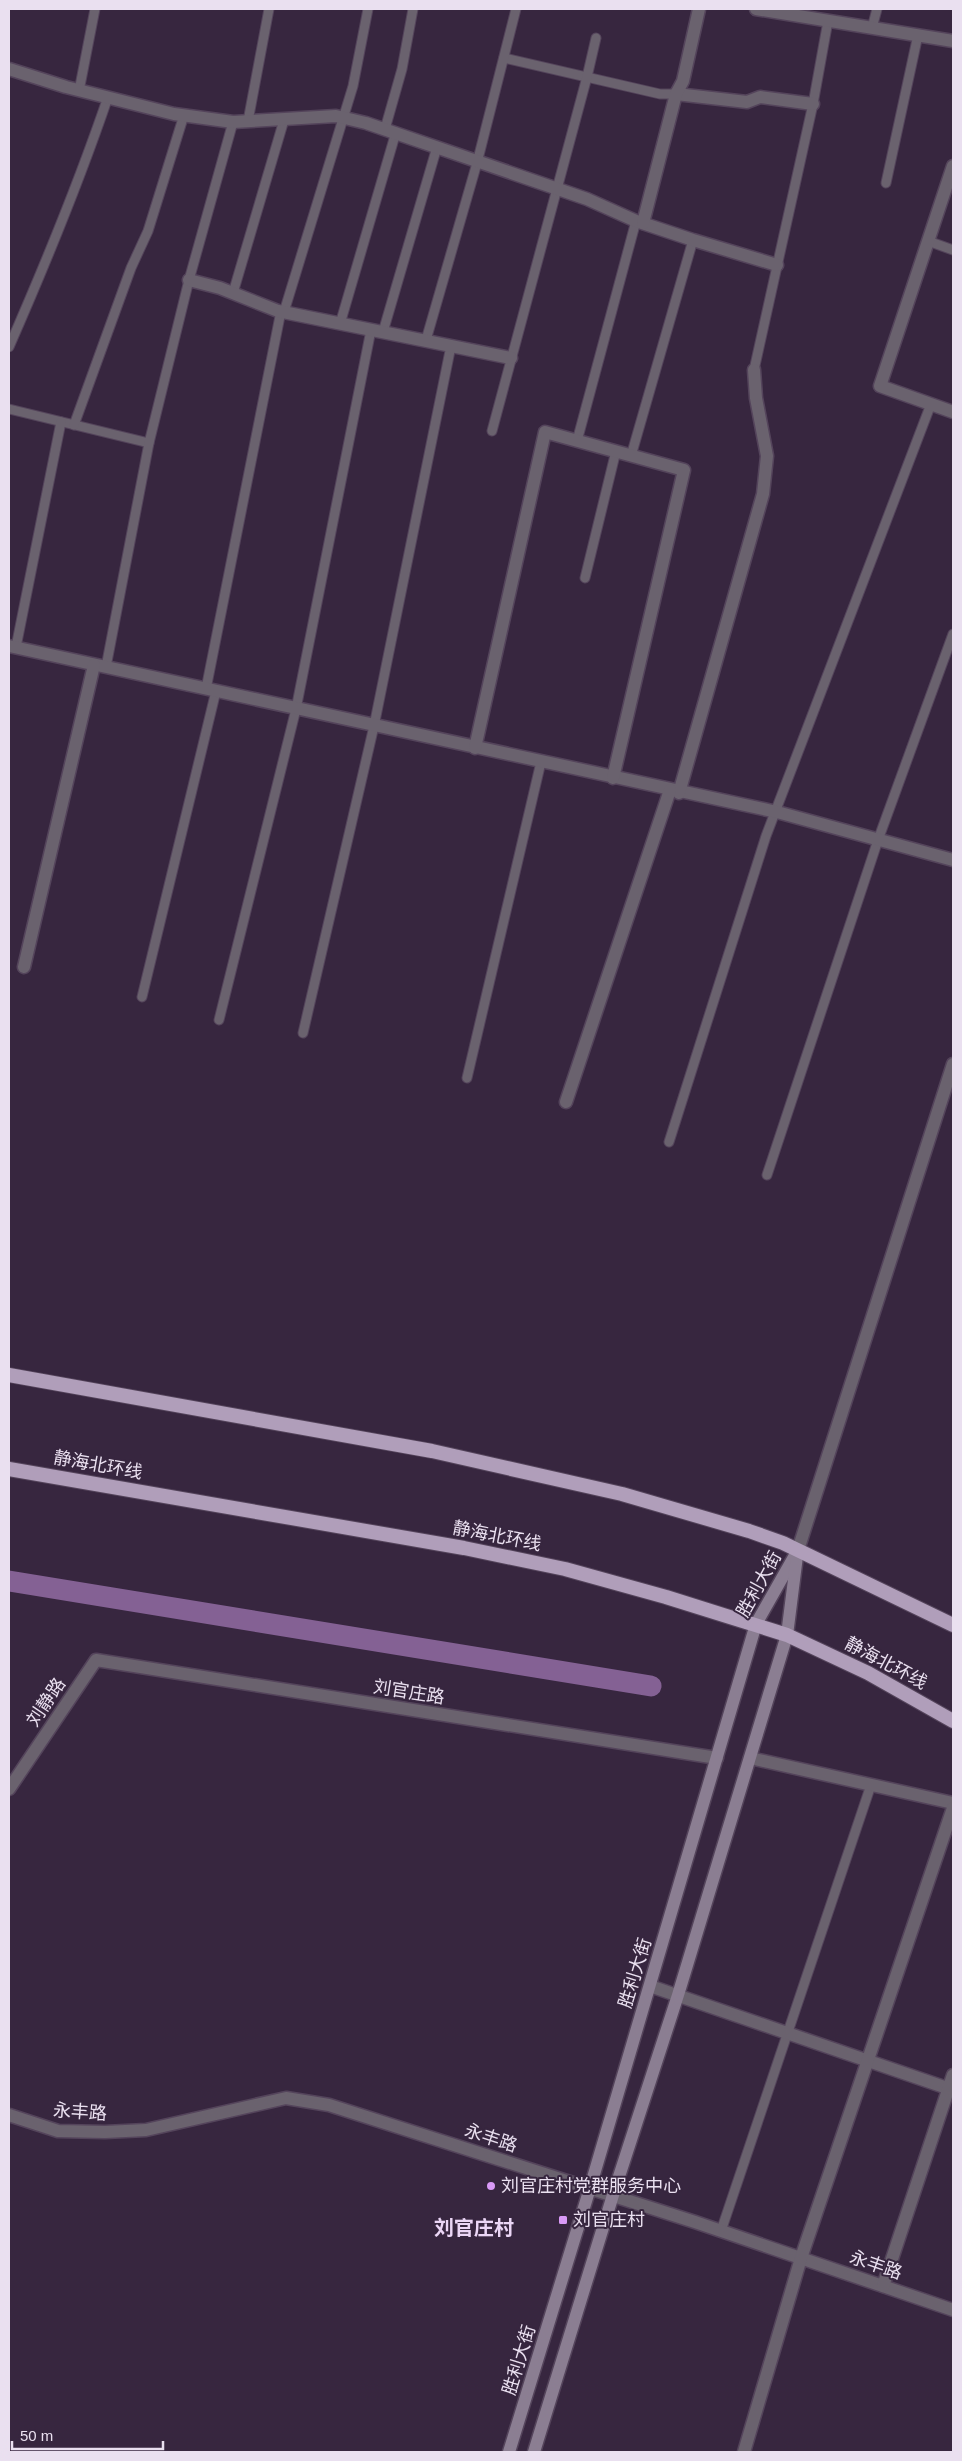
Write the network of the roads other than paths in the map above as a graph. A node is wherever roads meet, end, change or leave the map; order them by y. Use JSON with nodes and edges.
{"nodes":[{"id":1,"x":95,"y":9,"type":"edge"},
{"id":2,"x":269,"y":9,"type":"edge"},
{"id":3,"x":368,"y":9,"type":"edge"},
{"id":4,"x":413,"y":9,"type":"edge"},
{"id":5,"x":516,"y":9,"type":"edge"},
{"id":6,"x":699,"y":9,"type":"edge"},
{"id":7,"x":756,"y":9,"type":"edge"},
{"id":8,"x":877,"y":9,"type":"edge"},
{"id":9,"x":777,"y":10,"type":"edge"},
{"id":10,"x":828,"y":21,"type":"junction"},
{"id":11,"x":872,"y":28,"type":"junction"},
{"id":12,"x":918,"y":35,"type":"junction"},
{"id":13,"x":596,"y":38,"type":"dead end"},
{"id":14,"x":953,"y":41,"type":"edge"},
{"id":15,"x":504,"y":58,"type":"junction"},
{"id":16,"x":9,"y":69,"type":"edge"},
{"id":17,"x":587,"y":78,"type":"junction"},
{"id":18,"x":79,"y":91,"type":"junction"},
{"id":19,"x":676,"y":94,"type":"junction"},
{"id":20,"x":108,"y":97,"type":"junction"},
{"id":21,"x":813,"y":104,"type":"junction"},
{"id":22,"x":184,"y":115,"type":"junction"},
{"id":23,"x":344,"y":118,"type":"junction"},
{"id":24,"x":284,"y":120,"type":"junction"},
{"id":25,"x":233,"y":122,"type":"junction"},
{"id":26,"x":248,"y":122,"type":"junction"},
{"id":27,"x":390,"y":130,"type":"junction"},
{"id":28,"x":437,"y":147,"type":"junction"},
{"id":29,"x":477,"y":163,"type":"junction"},
{"id":30,"x":953,"y":166,"type":"edge"},
{"id":31,"x":886,"y":183,"type":"dead end"},
{"id":32,"x":557,"y":189,"type":"junction"},
{"id":33,"x":639,"y":222,"type":"junction"},
{"id":34,"x":693,"y":240,"type":"junction"},
{"id":35,"x":928,"y":241,"type":"junction"},
{"id":36,"x":953,"y":250,"type":"edge"},
{"id":37,"x":777,"y":265,"type":"junction"},
{"id":38,"x":189,"y":280,"type":"junction"},
{"id":39,"x":233,"y":293,"type":"junction"},
{"id":40,"x":283,"y":312,"type":"junction"},
{"id":41,"x":340,"y":324,"type":"junction"},
{"id":42,"x":377,"y":331,"type":"junction"},
{"id":43,"x":426,"y":340,"type":"junction"},
{"id":44,"x":9,"y":346,"type":"edge"},
{"id":45,"x":451,"y":346,"type":"junction"},
{"id":46,"x":512,"y":358,"type":"junction"},
{"id":47,"x":754,"y":370,"type":"joint"},
{"id":48,"x":931,"y":404,"type":"junction"},
{"id":49,"x":9,"y":409,"type":"edge"},
{"id":50,"x":953,"y":412,"type":"edge"},
{"id":51,"x":61,"y":422,"type":"junction"},
{"id":52,"x":74,"y":425,"type":"junction"},
{"id":53,"x":492,"y":431,"type":"dead end"},
{"id":54,"x":577,"y":440,"type":"junction"},
{"id":55,"x":150,"y":443,"type":"junction"},
{"id":56,"x":616,"y":451,"type":"junction"},
{"id":57,"x":632,"y":456,"type":"junction"},
{"id":58,"x":585,"y":578,"type":"dead end"},
{"id":59,"x":953,"y":634,"type":"edge"},
{"id":60,"x":12,"y":646,"type":"edge"},
{"id":61,"x":100,"y":666,"type":"junction"},
{"id":62,"x":211,"y":690,"type":"junction"},
{"id":63,"x":296,"y":709,"type":"junction"},
{"id":64,"x":374,"y":726,"type":"junction"},
{"id":65,"x":475,"y":748,"type":"junction"},
{"id":66,"x":541,"y":762,"type":"junction"},
{"id":67,"x":613,"y":778,"type":"junction"},
{"id":68,"x":674,"y":792,"type":"junction"},
{"id":69,"x":777,"y":812,"type":"junction"},
{"id":70,"x":878,"y":840,"type":"junction"},
{"id":71,"x":953,"y":860,"type":"edge"},
{"id":72,"x":24,"y":967,"type":"dead end"},
{"id":73,"x":142,"y":997,"type":"dead end"},
{"id":74,"x":219,"y":1020,"type":"dead end"},
{"id":75,"x":303,"y":1032,"type":"dead end"},
{"id":76,"x":953,"y":1064,"type":"edge"},
{"id":77,"x":468,"y":1078,"type":"dead end"},
{"id":78,"x":949,"y":1090,"type":"edge"},
{"id":79,"x":566,"y":1102,"type":"dead end"},
{"id":80,"x":669,"y":1142,"type":"dead end"},
{"id":81,"x":767,"y":1175,"type":"dead end"},
{"id":82,"x":9,"y":1375,"type":"edge"},
{"id":83,"x":9,"y":1469,"type":"edge"},
{"id":84,"x":798,"y":1550,"type":"junction"},
{"id":85,"x":756,"y":1624,"type":"junction"},
{"id":86,"x":953,"y":1625,"type":"edge"},
{"id":87,"x":787,"y":1635,"type":"junction"},
{"id":88,"x":96,"y":1660,"type":"joint"},
{"id":89,"x":953,"y":1721,"type":"edge"},
{"id":90,"x":717,"y":1758,"type":"junction"},
{"id":91,"x":750,"y":1758,"type":"junction"},
{"id":92,"x":871,"y":1784,"type":"junction"},
{"id":93,"x":9,"y":1789,"type":"edge"},
{"id":94,"x":953,"y":1803,"type":"edge"},
{"id":95,"x":953,"y":1808,"type":"edge"},
{"id":96,"x":650,"y":1986,"type":"junction"},
{"id":97,"x":678,"y":1996,"type":"junction"},
{"id":98,"x":788,"y":2033,"type":"junction"},
{"id":99,"x":867,"y":2061,"type":"junction"},
{"id":100,"x":953,"y":2074,"type":"edge"},
{"id":101,"x":951,"y":2090,"type":"edge"},
{"id":102,"x":9,"y":2115,"type":"edge"},
{"id":103,"x":590,"y":2188,"type":"junction"},
{"id":104,"x":613,"y":2195,"type":"junction"},
{"id":105,"x":721,"y":2230,"type":"junction"},
{"id":106,"x":800,"y":2258,"type":"junction"},
{"id":107,"x":883,"y":2286,"type":"junction"},
{"id":108,"x":953,"y":2310,"type":"edge"},
{"id":109,"x":509,"y":2452,"type":"edge"},
{"id":110,"x":534,"y":2452,"type":"edge"},
{"id":111,"x":744,"y":2452,"type":"edge"}],
"edges":[{"from":1,"to":18,"type":"lane"},
{"from":2,"to":26,"type":"lane"},
{"from":3,"to":23,"type":"lane"},
{"from":4,"to":27,"type":"lane"},
{"from":5,"to":15,"type":"lane"},
{"from":6,"to":19,"type":"street"},
{"from":7,"to":9,"type":"street"},
{"from":8,"to":11,"type":"lane"},
{"from":9,"to":10,"type":"street"},
{"from":10,"to":11,"type":"street"},
{"from":10,"to":21,"type":"lane"},
{"from":11,"to":12,"type":"street"},
{"from":12,"to":14,"type":"street"},
{"from":12,"to":31,"type":"lane"},
{"from":13,"to":17,"type":"lane"},
{"from":15,"to":17,"type":"lane"},
{"from":15,"to":29,"type":"lane"},
{"from":16,"to":18,"type":"street"},
{"from":17,"to":19,"type":"lane"},
{"from":17,"to":32,"type":"lane"},
{"from":18,"to":20,"type":"street"},
{"from":19,"to":21,"type":"street"},
{"from":19,"to":33,"type":"street"},
{"from":20,"to":22,"type":"street"},
{"from":20,"to":44,"type":"lane"},
{"from":21,"to":37,"type":"lane"},
{"from":22,"to":25,"type":"street"},
{"from":22,"to":52,"type":"lane"},
{"from":23,"to":24,"type":"street"},
{"from":23,"to":27,"type":"street"},
{"from":23,"to":40,"type":"lane"},
{"from":24,"to":26,"type":"street"},
{"from":24,"to":39,"type":"lane"},
{"from":25,"to":26,"type":"street"},
{"from":25,"to":38,"type":"lane"},
{"from":27,"to":28,"type":"street"},
{"from":27,"to":41,"type":"lane"},
{"from":28,"to":29,"type":"street"},
{"from":28,"to":42,"type":"lane"},
{"from":29,"to":32,"type":"street"},
{"from":29,"to":43,"type":"lane"},
{"from":30,"to":35,"type":"street"},
{"from":32,"to":33,"type":"street"},
{"from":32,"to":46,"type":"lane"},
{"from":33,"to":34,"type":"street"},
{"from":33,"to":54,"type":"lane"},
{"from":34,"to":37,"type":"street"},
{"from":34,"to":57,"type":"lane"},
{"from":35,"to":36,"type":"lane"},
{"from":35,"to":48,"type":"street"},
{"from":37,"to":47,"type":"lane"},
{"from":38,"to":39,"type":"street"},
{"from":38,"to":55,"type":"lane"},
{"from":39,"to":40,"type":"street"},
{"from":40,"to":41,"type":"street"},
{"from":40,"to":62,"type":"lane"},
{"from":41,"to":42,"type":"street"},
{"from":42,"to":43,"type":"street"},
{"from":42,"to":63,"type":"lane"},
{"from":43,"to":45,"type":"street"},
{"from":45,"to":46,"type":"street"},
{"from":45,"to":64,"type":"lane"},
{"from":46,"to":53,"type":"lane"},
{"from":47,"to":68,"type":"street"},
{"from":48,"to":50,"type":"street"},
{"from":48,"to":69,"type":"lane"},
{"from":49,"to":51,"type":"lane"},
{"from":51,"to":52,"type":"lane"},
{"from":51,"to":60,"type":"lane"},
{"from":52,"to":55,"type":"lane"},
{"from":54,"to":56,"type":"street"},
{"from":54,"to":65,"type":"street"},
{"from":55,"to":61,"type":"lane"},
{"from":56,"to":57,"type":"street"},
{"from":56,"to":58,"type":"lane"},
{"from":57,"to":67,"type":"street"},
{"from":59,"to":70,"type":"lane"},
{"from":60,"to":61,"type":"street"},
{"from":61,"to":62,"type":"street"},
{"from":61,"to":72,"type":"street"},
{"from":62,"to":63,"type":"street"},
{"from":62,"to":73,"type":"lane"},
{"from":63,"to":64,"type":"street"},
{"from":63,"to":74,"type":"lane"},
{"from":64,"to":65,"type":"street"},
{"from":64,"to":75,"type":"lane"},
{"from":65,"to":66,"type":"street"},
{"from":66,"to":67,"type":"street"},
{"from":66,"to":77,"type":"lane"},
{"from":67,"to":68,"type":"street"},
{"from":68,"to":69,"type":"street"},
{"from":68,"to":79,"type":"street"},
{"from":69,"to":70,"type":"street"},
{"from":69,"to":80,"type":"lane"},
{"from":70,"to":71,"type":"street"},
{"from":70,"to":81,"type":"lane"},
{"from":76,"to":78,"type":"street"},
{"from":78,"to":84,"type":"street"},
{"from":82,"to":84,"type":"highway"},
{"from":83,"to":85,"type":"highway","name":"静海北环线"},
{"from":84,"to":85,"type":"main road","name":"胜利大街"},
{"from":84,"to":86,"type":"highway"},
{"from":84,"to":87,"type":"main road","name":"胜利大街"},
{"from":85,"to":87,"type":"highway","name":"静海北环线"},
{"from":85,"to":90,"type":"main road","name":"胜利大街"},
{"from":87,"to":89,"type":"highway","name":"静海北环线"},
{"from":87,"to":91,"type":"main road","name":"胜利大街"},
{"from":88,"to":90,"type":"street","name":"刘官庄路"},
{"from":88,"to":93,"type":"street","name":"刘静路"},
{"from":90,"to":96,"type":"main road","name":"胜利大街"},
{"from":91,"to":92,"type":"street"},
{"from":91,"to":97,"type":"main road","name":"胜利大街"},
{"from":92,"to":94,"type":"street"},
{"from":92,"to":98,"type":"lane"},
{"from":95,"to":99,"type":"street"},
{"from":96,"to":97,"type":"street"},
{"from":96,"to":103,"type":"main road","name":"胜利大街"},
{"from":97,"to":98,"type":"street"},
{"from":97,"to":104,"type":"main road","name":"胜利大街"},
{"from":98,"to":99,"type":"street"},
{"from":98,"to":105,"type":"lane"},
{"from":99,"to":101,"type":"street"},
{"from":99,"to":106,"type":"street"},
{"from":100,"to":101,"type":"street"},
{"from":101,"to":107,"type":"street"},
{"from":102,"to":103,"type":"street","name":"永丰路"},
{"from":103,"to":104,"type":"street","name":"永丰路"},
{"from":103,"to":109,"type":"main road","name":"胜利大街"},
{"from":104,"to":105,"type":"street","name":"永丰路"},
{"from":104,"to":110,"type":"main road","name":"胜利大街"},
{"from":105,"to":106,"type":"street","name":"永丰路"},
{"from":106,"to":107,"type":"street","name":"永丰路"},
{"from":106,"to":111,"type":"street"},
{"from":107,"to":108,"type":"street","name":"永丰路"}]}
